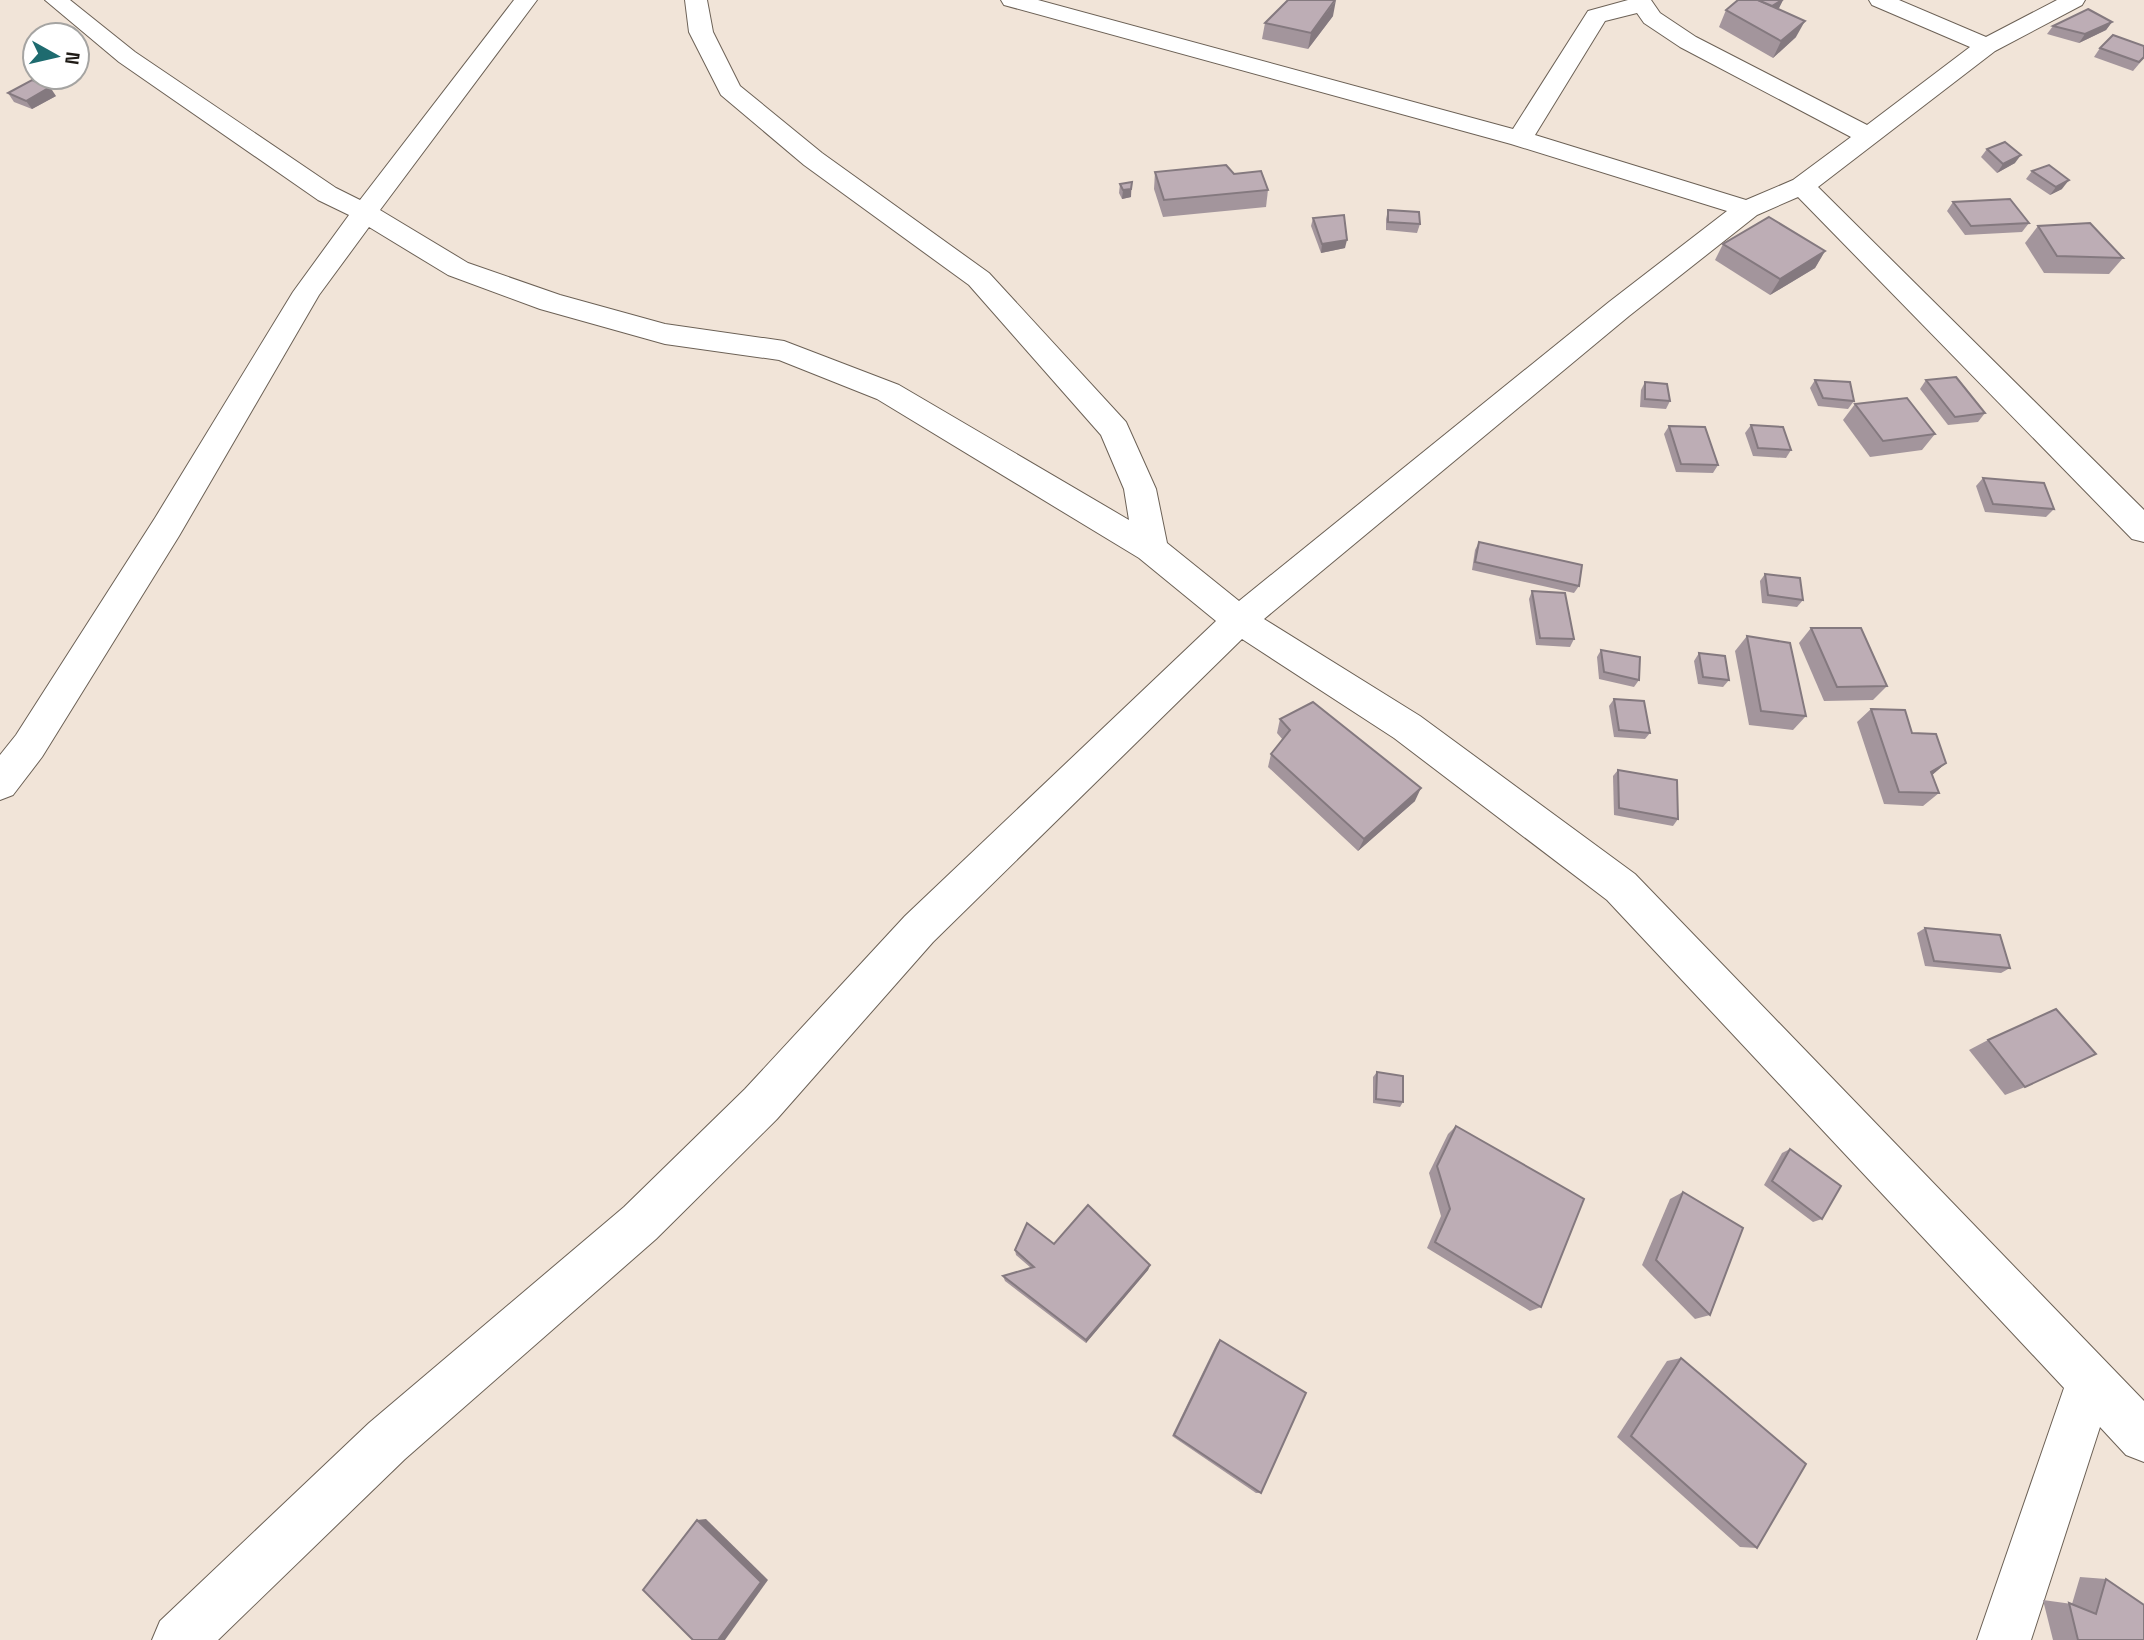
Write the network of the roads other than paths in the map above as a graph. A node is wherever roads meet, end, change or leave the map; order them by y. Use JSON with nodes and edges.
{"nodes":[{"id":1,"x":56,"y":0,"type":"edge"},
{"id":2,"x":526,"y":0,"type":"edge"},
{"id":3,"x":696,"y":0,"type":"edge"},
{"id":4,"x":1012,"y":0,"type":"edge"},
{"id":5,"x":1880,"y":0,"type":"edge"},
{"id":6,"x":2074,"y":0,"type":"edge"},
{"id":7,"x":1639,"y":2,"type":"edge"},
{"id":8,"x":1597,"y":8,"type":"edge"},
{"id":9,"x":1987,"y":46,"type":"junction"},
{"id":10,"x":1867,"y":135,"type":"junction"},
{"id":11,"x":1520,"y":139,"type":"junction"},
{"id":12,"x":1802,"y":186,"type":"junction"},
{"id":13,"x":1747,"y":209,"type":"junction"},
{"id":14,"x":364,"y":212,"type":"junction"},
{"id":15,"x":2144,"y":530,"type":"edge"},
{"id":16,"x":1152,"y":549,"type":"junction"},
{"id":17,"x":1239,"y":620,"type":"junction"},
{"id":18,"x":0,"y":784,"type":"edge"},
{"id":19,"x":2091,"y":1381,"type":"junction"},
{"id":20,"x":2144,"y":1437,"type":"edge"},
{"id":21,"x":178,"y":1640,"type":"edge"},
{"id":22,"x":2004,"y":1640,"type":"edge"}],
"edges":[{"from":1,"to":14,"type":"street"},
{"from":2,"to":14,"type":"street"},
{"from":3,"to":16,"type":"street"},
{"from":4,"to":11,"type":"street"},
{"from":5,"to":9,"type":"street"},
{"from":6,"to":9,"type":"street"},
{"from":7,"to":8,"type":"street"},
{"from":7,"to":10,"type":"street"},
{"from":8,"to":11,"type":"street"},
{"from":9,"to":10,"type":"street"},
{"from":10,"to":12,"type":"street"},
{"from":11,"to":13,"type":"street"},
{"from":12,"to":13,"type":"street"},
{"from":12,"to":15,"type":"street"},
{"from":13,"to":17,"type":"street"},
{"from":14,"to":16,"type":"street"},
{"from":14,"to":18,"type":"street"},
{"from":16,"to":17,"type":"street"},
{"from":17,"to":19,"type":"street"},
{"from":17,"to":21,"type":"street"},
{"from":19,"to":20,"type":"street"},
{"from":19,"to":22,"type":"street"}]}
